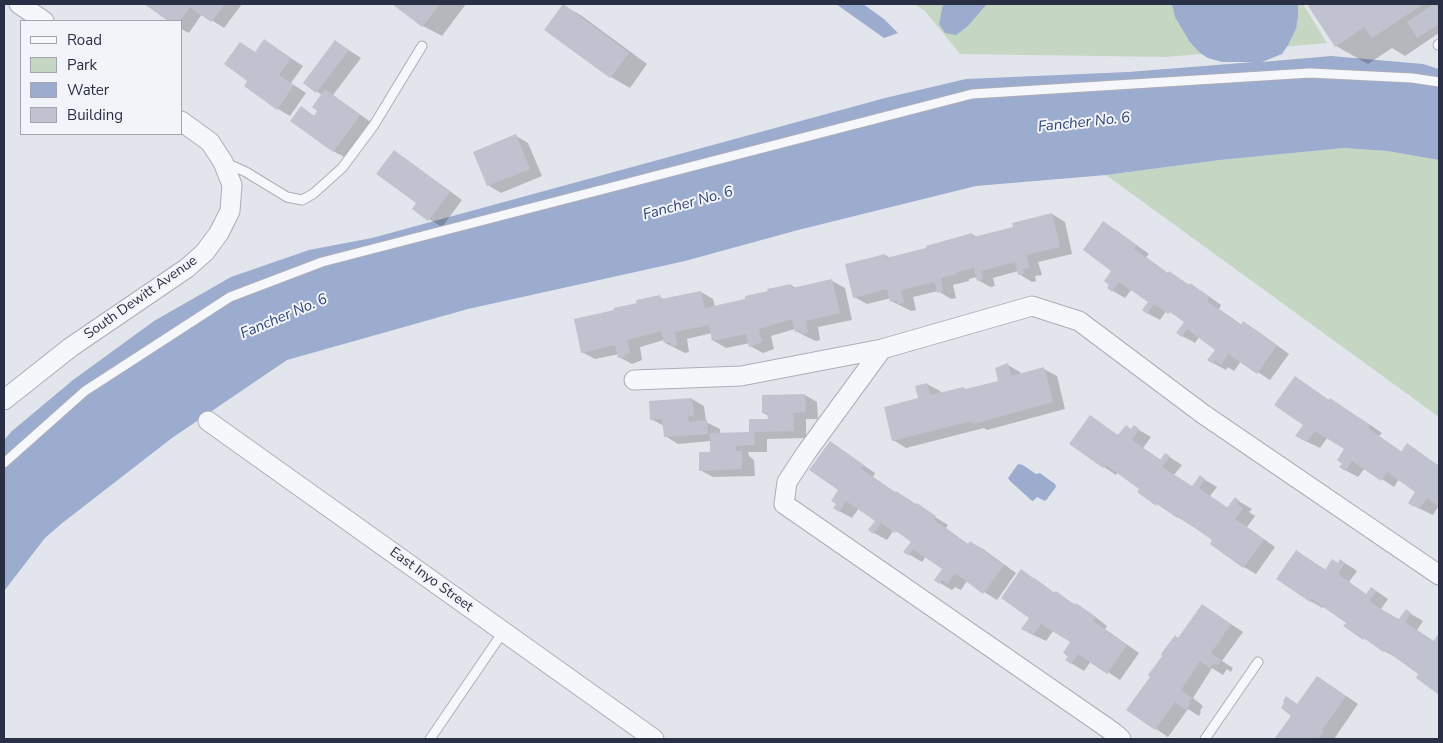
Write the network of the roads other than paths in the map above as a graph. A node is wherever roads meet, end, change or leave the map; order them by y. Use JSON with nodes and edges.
{"nodes":[{"id":1,"x":19,"y":4,"type":"edge"},
{"id":2,"x":43,"y":20,"type":"edge"},
{"id":3,"x":422,"y":46,"type":"dead end"},
{"id":4,"x":1439,"y":82,"type":"edge"},
{"id":5,"x":182,"y":122,"type":"edge"},
{"id":6,"x":223,"y":162,"type":"junction"},
{"id":7,"x":882,"y":349,"type":"junction"},
{"id":8,"x":634,"y":380,"type":"dead end"},
{"id":9,"x":4,"y":400,"type":"edge"},
{"id":10,"x":208,"y":421,"type":"dead end"},
{"id":11,"x":4,"y":463,"type":"edge"},
{"id":12,"x":1439,"y":575,"type":"edge"},
{"id":13,"x":503,"y":632,"type":"junction"},
{"id":14,"x":1258,"y":662,"type":"dead end"},
{"id":15,"x":430,"y":739,"type":"edge"},
{"id":16,"x":654,"y":739,"type":"edge"},
{"id":17,"x":1121,"y":739,"type":"edge"},
{"id":18,"x":1205,"y":739,"type":"edge"}],
"edges":[{"from":1,"to":2,"type":"street"},
{"from":3,"to":6,"type":"lane"},
{"from":4,"to":11,"type":"lane"},
{"from":5,"to":6,"type":"street","name":"South Dewitt Avenue"},
{"from":6,"to":9,"type":"street","name":"South Dewitt Avenue"},
{"from":7,"to":8,"type":"street"},
{"from":7,"to":12,"type":"street"},
{"from":7,"to":17,"type":"street"},
{"from":10,"to":13,"type":"street","name":"East Inyo Street"},
{"from":13,"to":15,"type":"lane"},
{"from":13,"to":16,"type":"street","name":"East Inyo Street"},
{"from":14,"to":18,"type":"lane"}]}
